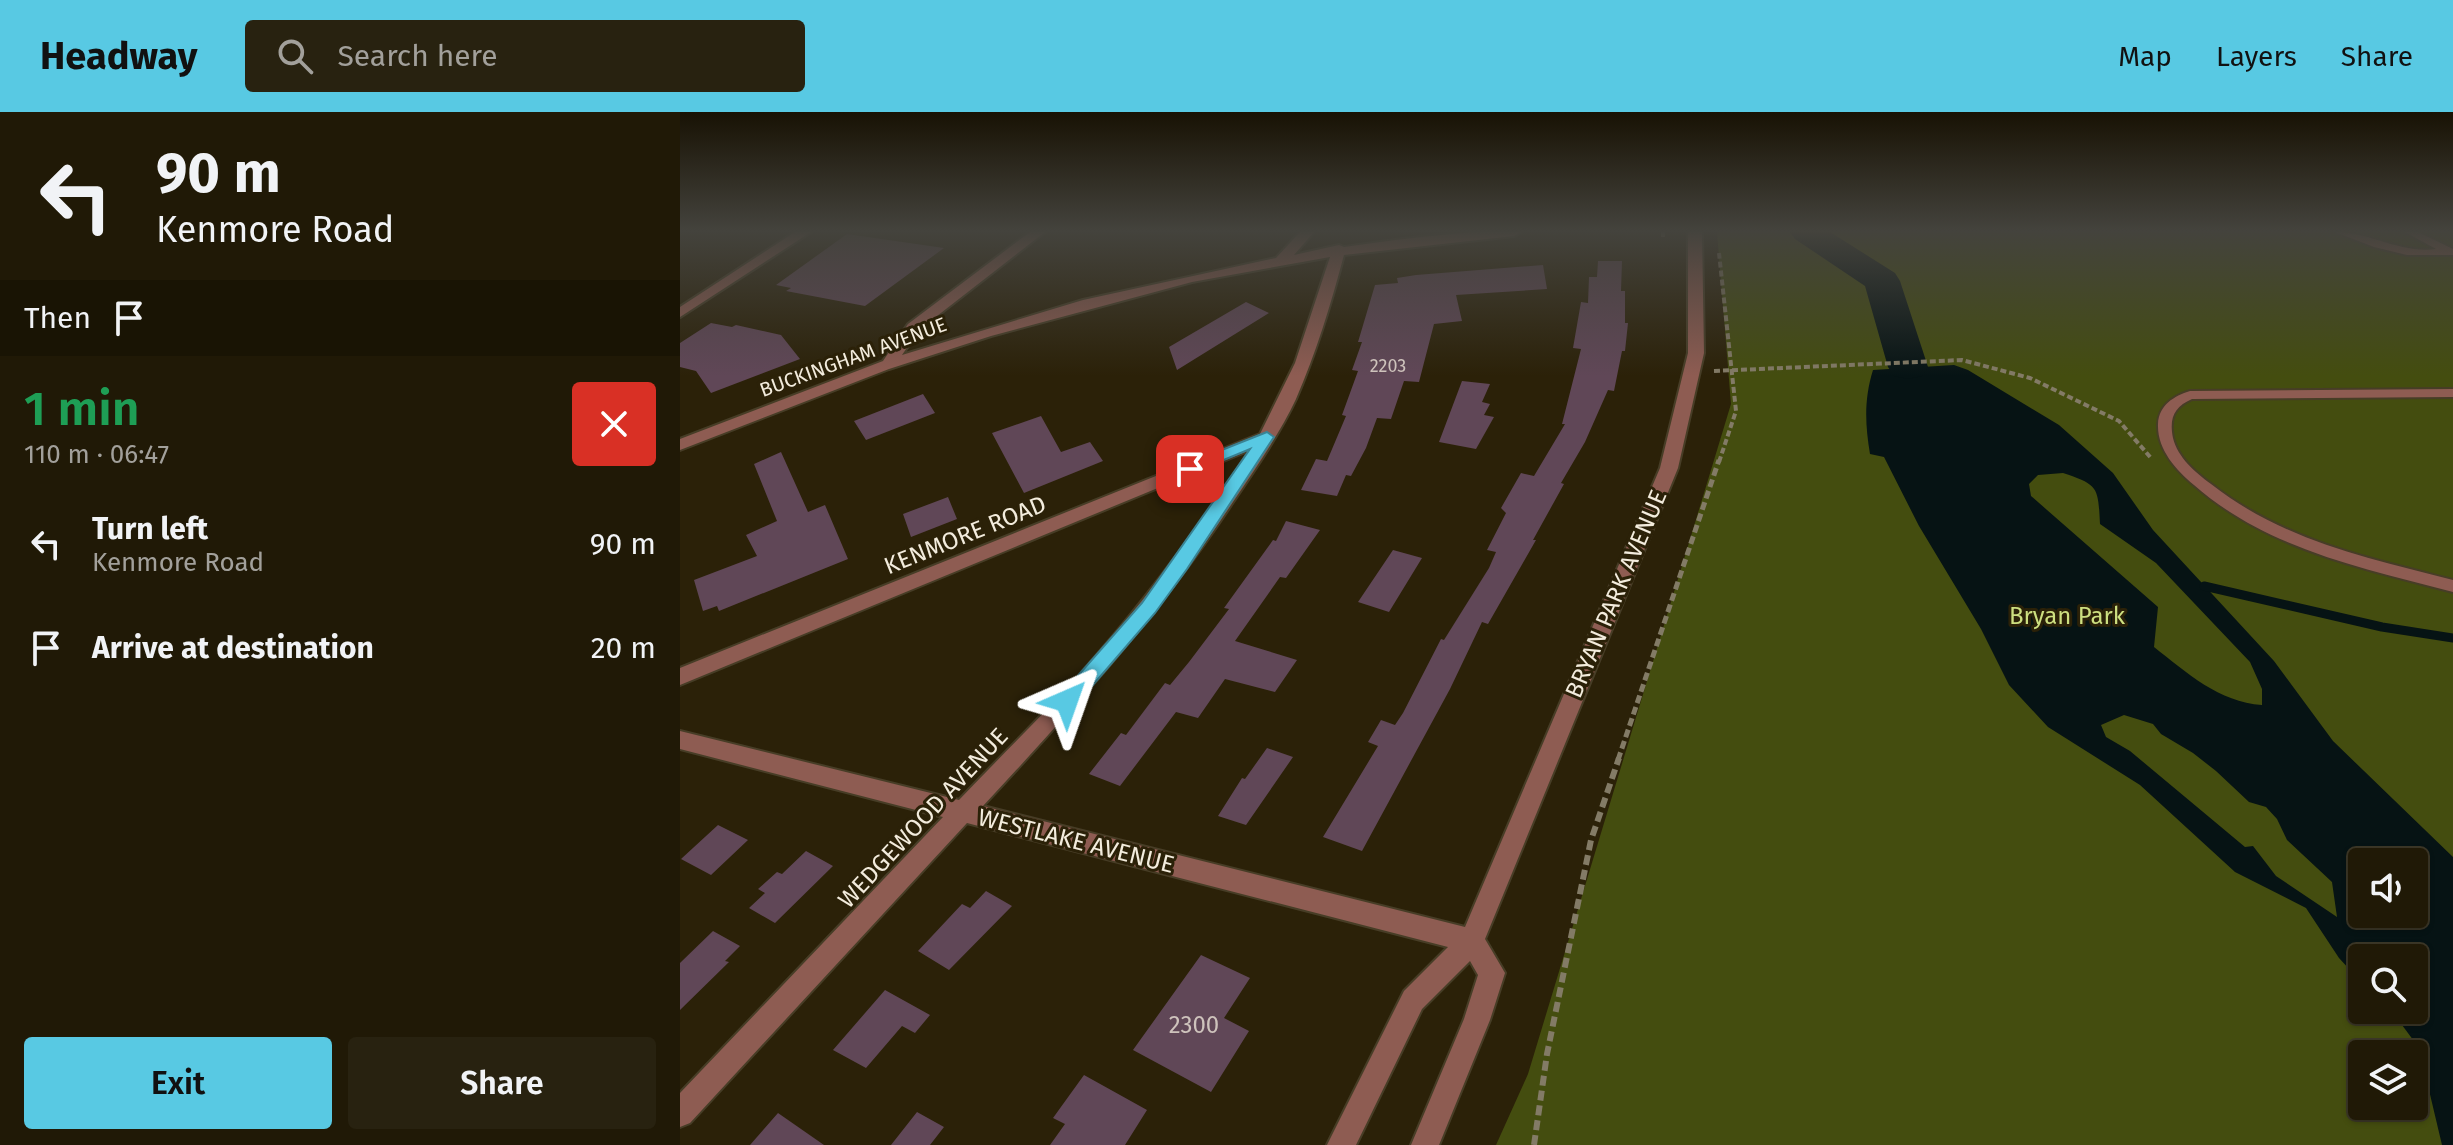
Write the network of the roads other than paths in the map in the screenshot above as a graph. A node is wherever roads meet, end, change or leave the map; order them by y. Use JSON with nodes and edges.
{"nodes":[{"id":1,"x":730,"y":280,"type":"edge"},
{"id":2,"x":975,"y":280,"type":"edge"},
{"id":3,"x":1186,"y":280,"type":"edge"},
{"id":4,"x":1331,"y":280,"type":"edge"},
{"id":5,"x":1695,"y":280,"type":"edge"},
{"id":6,"x":680,"y":313,"type":"edge"},
{"id":7,"x":890,"y":362,"type":"junction"},
{"id":8,"x":2453,"y":393,"type":"edge"},
{"id":9,"x":1267,"y":437,"type":"junction"},
{"id":10,"x":680,"y":445,"type":"edge"},
{"id":11,"x":2453,"y":586,"type":"edge"},
{"id":12,"x":680,"y":677,"type":"edge"},
{"id":13,"x":680,"y":740,"type":"edge"},
{"id":14,"x":964,"y":812,"type":"junction"},
{"id":15,"x":1472,"y":941,"type":"junction"},
{"id":16,"x":680,"y":1113,"type":"edge"},
{"id":17,"x":1341,"y":1145,"type":"edge"},
{"id":18,"x":1425,"y":1145,"type":"edge"}],
"edges":[{"from":1,"to":6,"type":"street"},
{"from":2,"to":7,"type":"street"},
{"from":3,"to":7,"type":"street","name":"BUCKINGHAM AVENUE"},
{"from":4,"to":9,"type":"street","name":"WEDGEWOOD AVENUE"},
{"from":5,"to":15,"type":"street","name":"BRYAN PARK AVENUE"},
{"from":7,"to":10,"type":"street","name":"BUCKINGHAM AVENUE"},
{"from":8,"to":11,"type":"lane"},
{"from":9,"to":12,"type":"street","name":"KENMORE ROAD"},
{"from":9,"to":14,"type":"street","name":"WEDGEWOOD AVENUE"},
{"from":13,"to":14,"type":"street","name":"WESTLAKE AVENUE"},
{"from":14,"to":15,"type":"street","name":"WESTLAKE AVENUE"},
{"from":14,"to":16,"type":"street","name":"WEDGEWOOD AVENUE"},
{"from":15,"to":17,"type":"street","name":"BRYAN PARK AVENUE"},
{"from":15,"to":18,"type":"street"}]}
